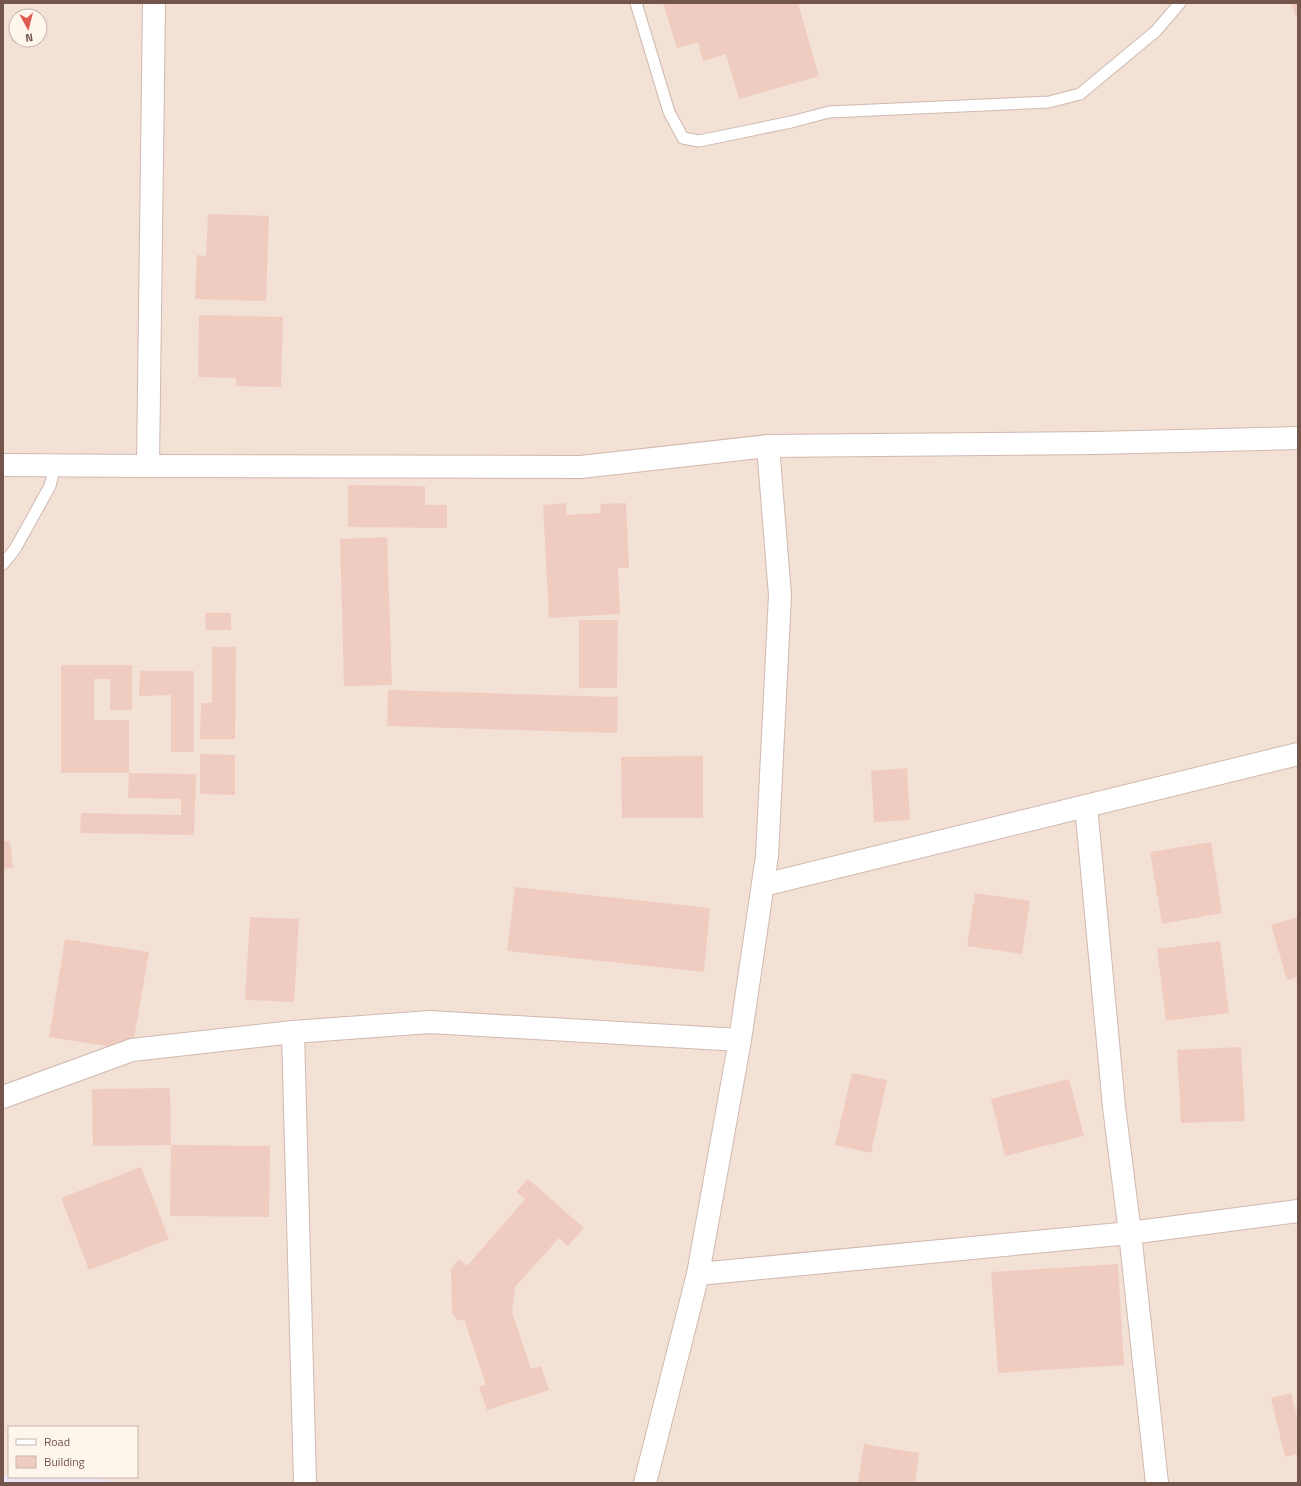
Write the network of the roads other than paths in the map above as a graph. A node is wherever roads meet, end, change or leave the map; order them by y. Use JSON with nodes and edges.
{"nodes":[{"id":1,"x":154,"y":3,"type":"edge"},
{"id":2,"x":636,"y":3,"type":"edge"},
{"id":3,"x":1180,"y":3,"type":"edge"},
{"id":4,"x":1298,"y":438,"type":"edge"},
{"id":5,"x":768,"y":446,"type":"junction"},
{"id":6,"x":3,"y":465,"type":"edge"},
{"id":7,"x":55,"y":466,"type":"junction"},
{"id":8,"x":148,"y":466,"type":"junction"},
{"id":9,"x":3,"y":564,"type":"edge"},
{"id":10,"x":1298,"y":754,"type":"edge"},
{"id":11,"x":1086,"y":806,"type":"junction"},
{"id":12,"x":763,"y":885,"type":"junction"},
{"id":13,"x":293,"y":1032,"type":"junction"},
{"id":14,"x":740,"y":1040,"type":"junction"},
{"id":15,"x":3,"y":1097,"type":"edge"},
{"id":16,"x":1298,"y":1211,"type":"edge"},
{"id":17,"x":1130,"y":1233,"type":"junction"},
{"id":18,"x":698,"y":1274,"type":"junction"},
{"id":19,"x":305,"y":1483,"type":"edge"},
{"id":20,"x":646,"y":1483,"type":"edge"},
{"id":21,"x":1157,"y":1483,"type":"edge"}],
"edges":[{"from":1,"to":8,"type":"street"},
{"from":2,"to":3,"type":"lane"},
{"from":4,"to":5,"type":"street"},
{"from":5,"to":8,"type":"street"},
{"from":5,"to":12,"type":"street"},
{"from":6,"to":7,"type":"street"},
{"from":7,"to":8,"type":"street"},
{"from":7,"to":9,"type":"lane"},
{"from":10,"to":11,"type":"street"},
{"from":11,"to":12,"type":"street"},
{"from":11,"to":17,"type":"street"},
{"from":12,"to":14,"type":"street"},
{"from":13,"to":14,"type":"street"},
{"from":13,"to":15,"type":"street"},
{"from":13,"to":19,"type":"street"},
{"from":14,"to":18,"type":"street"},
{"from":16,"to":17,"type":"street"},
{"from":17,"to":18,"type":"street"},
{"from":17,"to":21,"type":"street"},
{"from":18,"to":20,"type":"street"}]}
